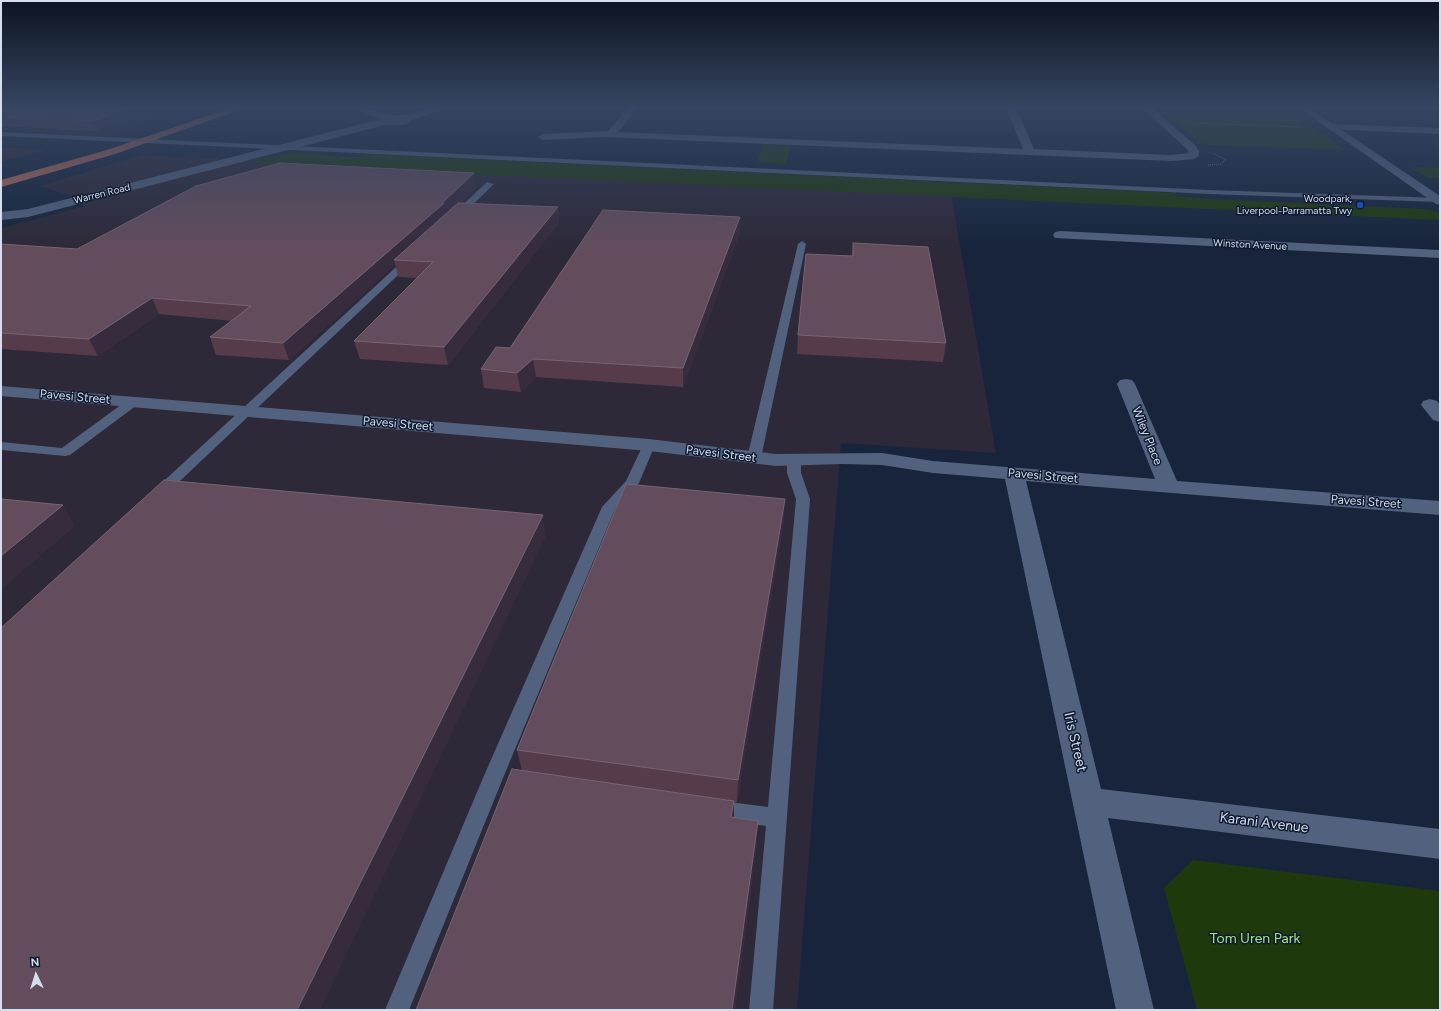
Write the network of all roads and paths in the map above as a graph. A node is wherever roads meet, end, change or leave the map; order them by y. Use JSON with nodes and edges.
{"nodes":[{"id":1,"x":71,"y":155,"type":"edge"},
{"id":2,"x":102,"y":155,"type":"edge"},
{"id":3,"x":259,"y":155,"type":"edge"},
{"id":4,"x":438,"y":155,"type":"edge"},
{"id":5,"x":1105,"y":155,"type":"edge"},
{"id":6,"x":1194,"y":155,"type":"edge"},
{"id":7,"x":1373,"y":155,"type":"edge"},
{"id":8,"x":1,"y":174,"type":"edge"},
{"id":9,"x":1,"y":184,"type":"edge"},
{"id":10,"x":490,"y":184,"type":"dead end"},
{"id":11,"x":1440,"y":201,"type":"edge"},
{"id":12,"x":28,"y":213,"type":"junction"},
{"id":13,"x":1,"y":216,"type":"edge"},
{"id":14,"x":1,"y":222,"type":"edge"},
{"id":15,"x":450,"y":222,"type":"edge"},
{"id":16,"x":1060,"y":235,"type":"dead end"},
{"id":17,"x":802,"y":244,"type":"dead end"},
{"id":18,"x":415,"y":254,"type":"edge"},
{"id":19,"x":1440,"y":254,"type":"edge"},
{"id":20,"x":1126,"y":384,"type":"dead end"},
{"id":21,"x":1,"y":391,"type":"edge"},
{"id":22,"x":132,"y":402,"type":"junction"},
{"id":23,"x":247,"y":411,"type":"junction"},
{"id":24,"x":649,"y":445,"type":"junction"},
{"id":25,"x":1,"y":446,"type":"edge"},
{"id":26,"x":754,"y":458,"type":"junction"},
{"id":27,"x":794,"y":460,"type":"junction"},
{"id":28,"x":1014,"y":474,"type":"junction"},
{"id":29,"x":1169,"y":487,"type":"junction"},
{"id":30,"x":150,"y":501,"type":"edge"},
{"id":31,"x":1440,"y":508,"type":"edge"},
{"id":32,"x":1089,"y":802,"type":"junction"},
{"id":33,"x":698,"y":806,"type":"edge"},
{"id":34,"x":777,"y":818,"type":"junction"},
{"id":35,"x":1440,"y":844,"type":"edge"},
{"id":36,"x":397,"y":1010,"type":"edge"},
{"id":37,"x":761,"y":1010,"type":"edge"},
{"id":38,"x":1135,"y":1010,"type":"edge"}],
"edges":[{"from":1,"to":8,"type":"highway"},
{"from":2,"to":9,"type":"highway"},
{"from":3,"to":12,"type":"street","name":"Warren Road"},
{"from":4,"to":11,"type":"lane"},
{"from":5,"to":6,"type":"street"},
{"from":7,"to":11,"type":"street"},
{"from":10,"to":15,"type":"lane"},
{"from":12,"to":13,"type":"street","name":"Warren Road"},
{"from":12,"to":14,"type":"street","name":"Warren Road"},
{"from":16,"to":19,"type":"street","name":"Winston Avenue"},
{"from":17,"to":26,"type":"lane"},
{"from":18,"to":23,"type":"lane"},
{"from":20,"to":29,"type":"street","name":"Wiley Place"},
{"from":21,"to":22,"type":"street","name":"Pavesi Street"},
{"from":22,"to":23,"type":"street","name":"Pavesi Street"},
{"from":22,"to":25,"type":"lane"},
{"from":23,"to":24,"type":"street","name":"Pavesi Street"},
{"from":23,"to":30,"type":"lane"},
{"from":24,"to":26,"type":"street","name":"Pavesi Street"},
{"from":24,"to":36,"type":"lane"},
{"from":26,"to":27,"type":"street","name":"Pavesi Street"},
{"from":27,"to":28,"type":"street","name":"Pavesi Street"},
{"from":27,"to":34,"type":"lane"},
{"from":28,"to":29,"type":"street","name":"Pavesi Street"},
{"from":28,"to":32,"type":"street","name":"Iris Street"},
{"from":29,"to":31,"type":"street","name":"Pavesi Street"},
{"from":32,"to":35,"type":"street","name":"Karani Avenue"},
{"from":32,"to":38,"type":"street","name":"Iris Street"},
{"from":33,"to":34,"type":"lane"},
{"from":34,"to":37,"type":"lane"}]}
